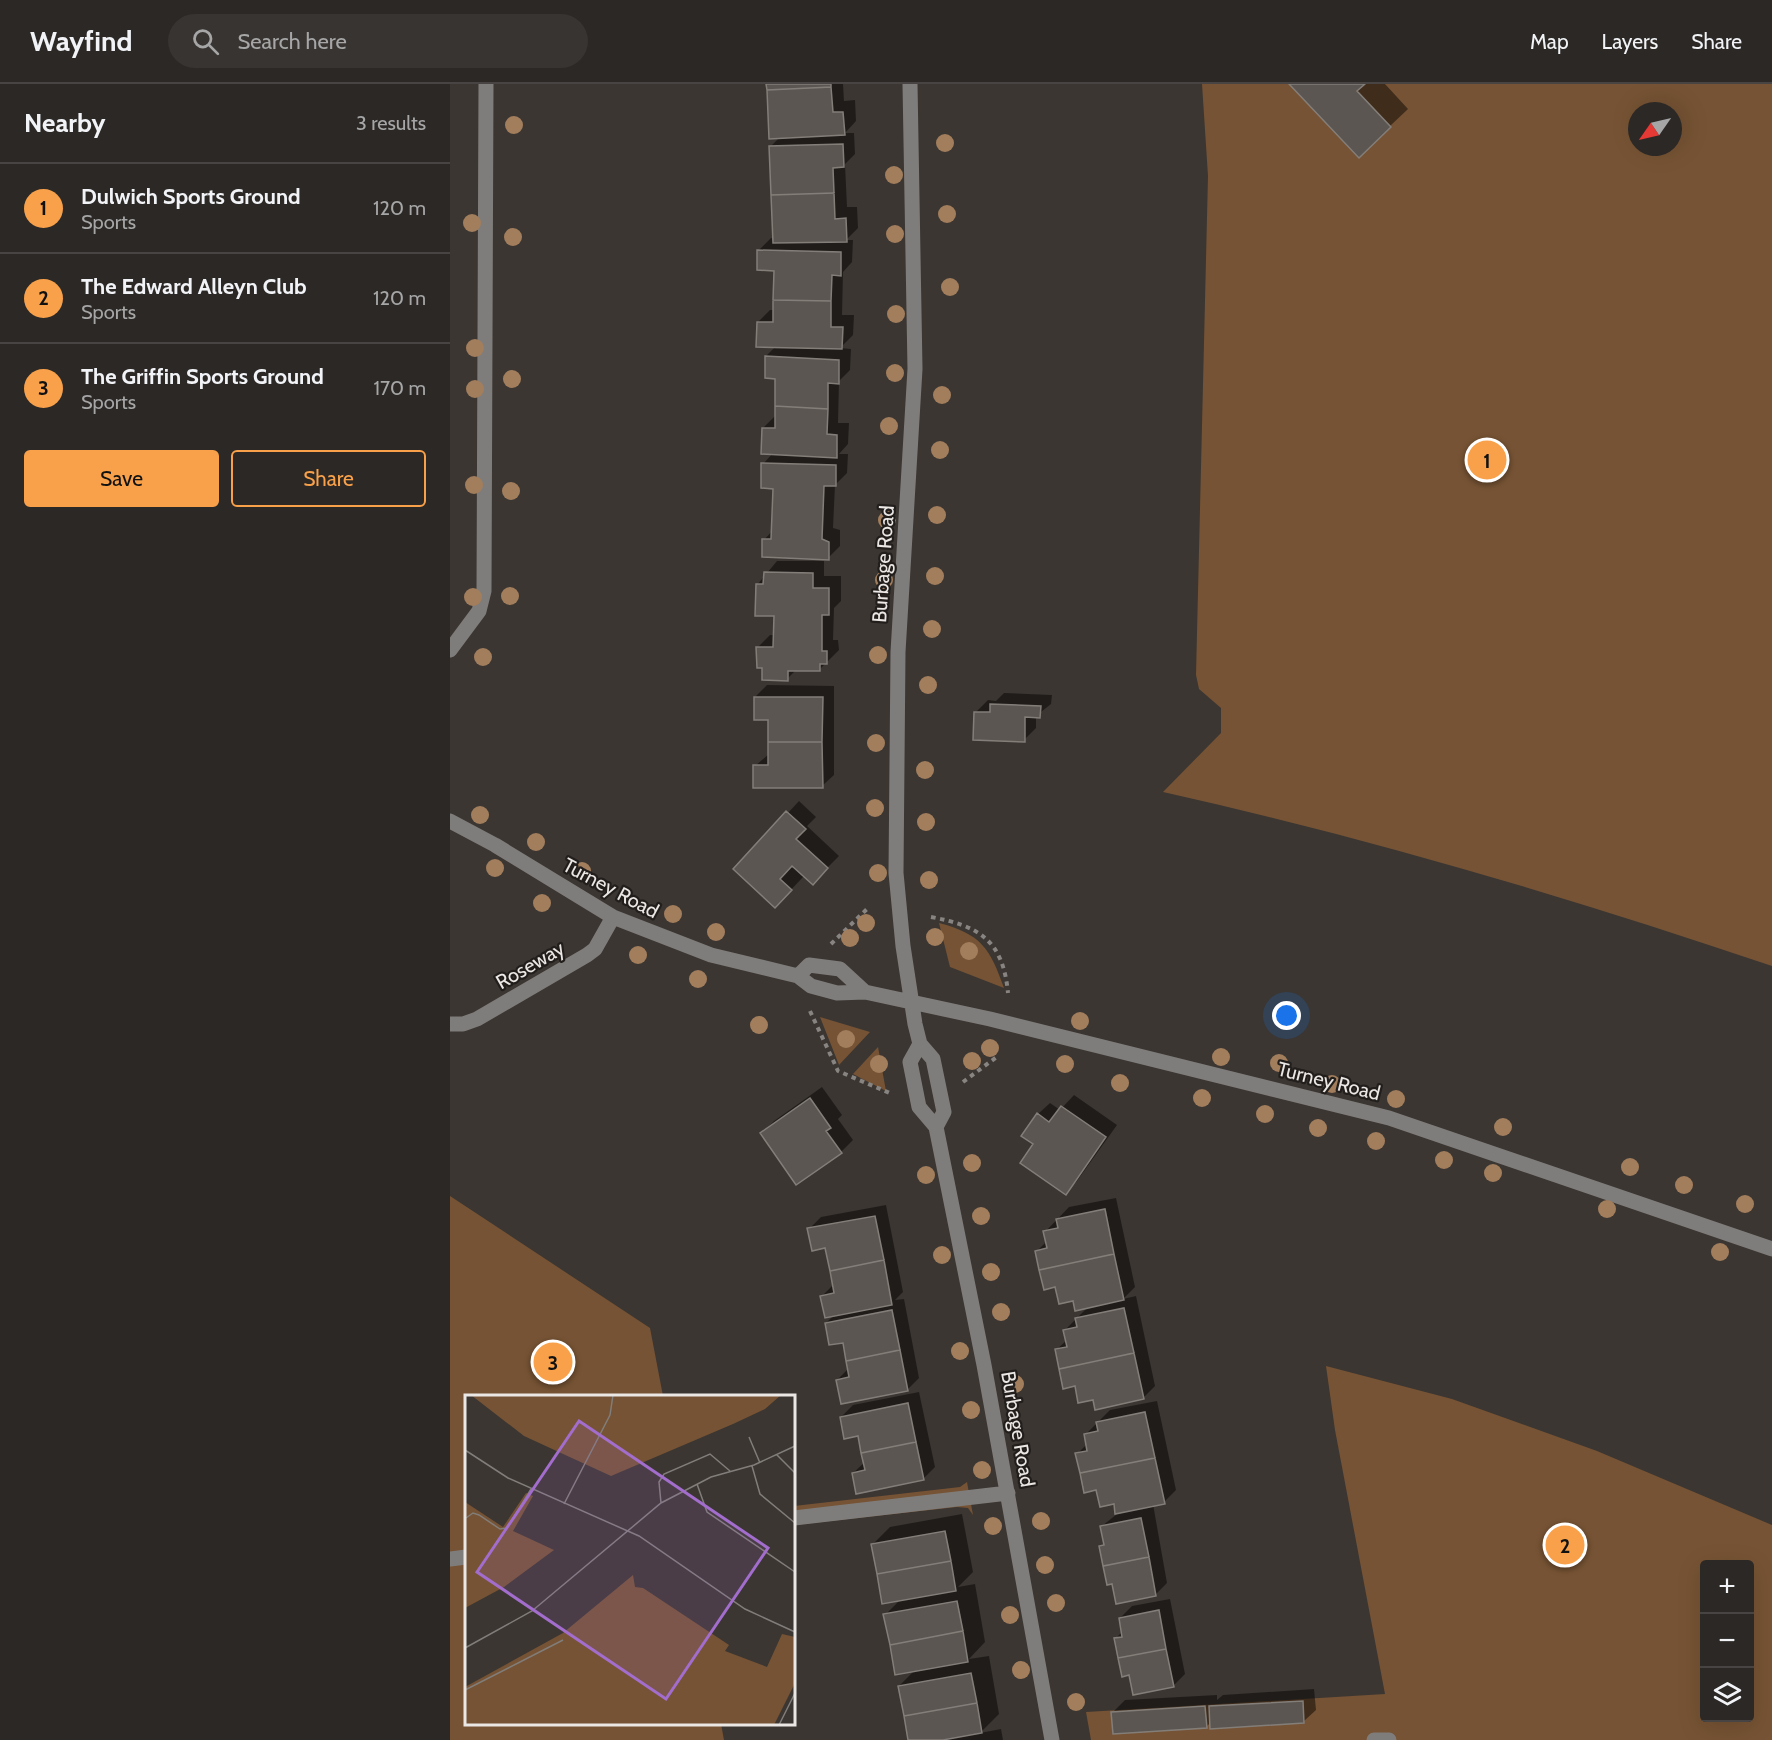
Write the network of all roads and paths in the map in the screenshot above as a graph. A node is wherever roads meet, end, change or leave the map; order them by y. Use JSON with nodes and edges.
{"nodes":[{"id":1,"x":486,"y":84,"type":"edge"},
{"id":2,"x":910,"y":84,"type":"edge"},
{"id":3,"x":450,"y":650,"type":"edge"},
{"id":4,"x":450,"y":821,"type":"edge"},
{"id":5,"x":867,"y":909,"type":"dead end"},
{"id":6,"x":613,"y":917,"type":"junction"},
{"id":7,"x":931,"y":917,"type":"dead end"},
{"id":8,"x":822,"y":951,"type":"dead end"},
{"id":9,"x":798,"y":976,"type":"junction"},
{"id":10,"x":865,"y":992,"type":"junction"},
{"id":11,"x":1008,"y":993,"type":"dead end"},
{"id":12,"x":912,"y":1002,"type":"junction"},
{"id":13,"x":808,"y":1007,"type":"dead end"},
{"id":14,"x":450,"y":1024,"type":"edge"},
{"id":15,"x":920,"y":1044,"type":"junction"},
{"id":16,"x":998,"y":1056,"type":"dead end"},
{"id":17,"x":958,"y":1085,"type":"dead end"},
{"id":18,"x":900,"y":1097,"type":"dead end"},
{"id":19,"x":936,"y":1126,"type":"junction"},
{"id":20,"x":1772,"y":1249,"type":"edge"},
{"id":21,"x":1008,"y":1493,"type":"junction"},
{"id":22,"x":795,"y":1518,"type":"edge"},
{"id":23,"x":465,"y":1557,"type":"edge"},
{"id":24,"x":450,"y":1559,"type":"edge"},
{"id":25,"x":1052,"y":1740,"type":"edge"},
{"id":26,"x":1374,"y":1740,"type":"edge"},
{"id":27,"x":1389,"y":1740,"type":"edge"}],
"edges":[{"from":1,"to":3,"type":"street"},
{"from":2,"to":12,"type":"street","name":"Burbage Road"},
{"from":4,"to":6,"type":"street","name":"Turney Road"},
{"from":5,"to":8,"type":"path"},
{"from":6,"to":9,"type":"street","name":"Turney Road"},
{"from":6,"to":14,"type":"street","name":"Roseway"},
{"from":7,"to":11,"type":"path"},
{"from":9,"to":10,"type":"street","name":"Turney Road"},
{"from":9,"to":10,"type":"street"},
{"from":10,"to":12,"type":"street","name":"Turney Road"},
{"from":12,"to":15,"type":"street","name":"Burbage Road"},
{"from":12,"to":20,"type":"street","name":"Turney Road"},
{"from":13,"to":18,"type":"path"},
{"from":15,"to":19,"type":"street","name":"Burbage Road"},
{"from":15,"to":19,"type":"street","name":"Burbage Road"},
{"from":16,"to":17,"type":"path"},
{"from":19,"to":21,"type":"street","name":"Burbage Road"},
{"from":21,"to":22,"type":"street"},
{"from":21,"to":25,"type":"street","name":"Burbage Road"},
{"from":23,"to":24,"type":"street"},
{"from":26,"to":27,"type":"street"}]}
